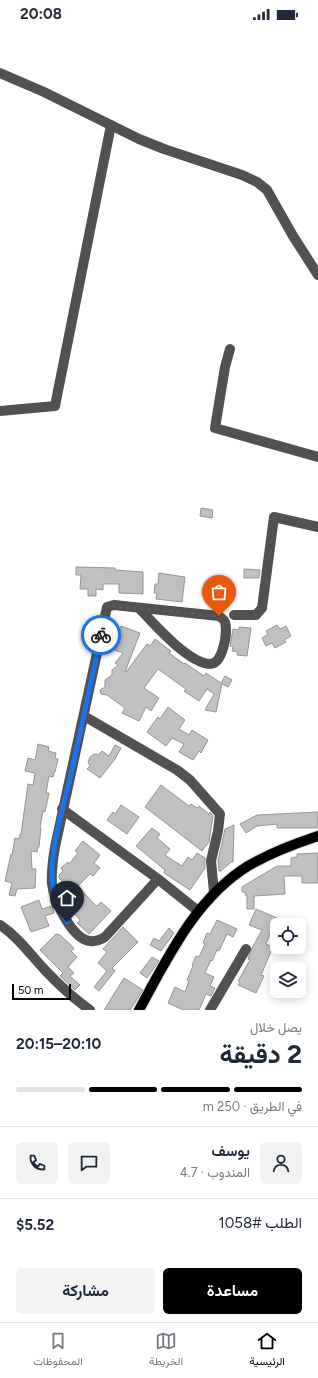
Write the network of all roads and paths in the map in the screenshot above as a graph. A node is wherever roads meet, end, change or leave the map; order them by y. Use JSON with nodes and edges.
{"nodes":[{"id":1,"x":0,"y":73,"type":"edge"},
{"id":2,"x":111,"y":125,"type":"junction"},
{"id":3,"x":318,"y":275,"type":"edge"},
{"id":4,"x":230,"y":349,"type":"dead end"},
{"id":5,"x":0,"y":411,"type":"edge"},
{"id":6,"x":318,"y":457,"type":"edge"},
{"id":7,"x":318,"y":527,"type":"edge"},
{"id":8,"x":139,"y":608,"type":"junction"},
{"id":9,"x":234,"y":615,"type":"dead end"},
{"id":10,"x":84,"y":716,"type":"junction"},
{"id":11,"x":62,"y":809,"type":"junction"},
{"id":12,"x":318,"y":836,"type":"edge"},
{"id":13,"x":158,"y":880,"type":"junction"},
{"id":14,"x":214,"y":892,"type":"junction"},
{"id":15,"x":198,"y":911,"type":"junction"},
{"id":16,"x":0,"y":925,"type":"edge"},
{"id":17,"x":246,"y":949,"type":"dead end"},
{"id":18,"x":90,"y":1010,"type":"edge"},
{"id":19,"x":140,"y":1010,"type":"edge"},
{"id":20,"x":210,"y":1010,"type":"edge"}],
"edges":[{"from":1,"to":2,"type":"street"},
{"from":2,"to":3,"type":"street"},
{"from":2,"to":5,"type":"street"},
{"from":4,"to":6,"type":"street"},
{"from":7,"to":9,"type":"street"},
{"from":8,"to":8,"type":"street"},
{"from":8,"to":10,"type":"street"},
{"from":10,"to":11,"type":"street"},
{"from":10,"to":14,"type":"street"},
{"from":11,"to":13,"type":"street"},
{"from":11,"to":13,"type":"street"},
{"from":12,"to":14,"type":"main road"},
{"from":13,"to":15,"type":"street"},
{"from":14,"to":15,"type":"main road"},
{"from":15,"to":19,"type":"main road"},
{"from":16,"to":18,"type":"street"},
{"from":17,"to":20,"type":"street"}]}
